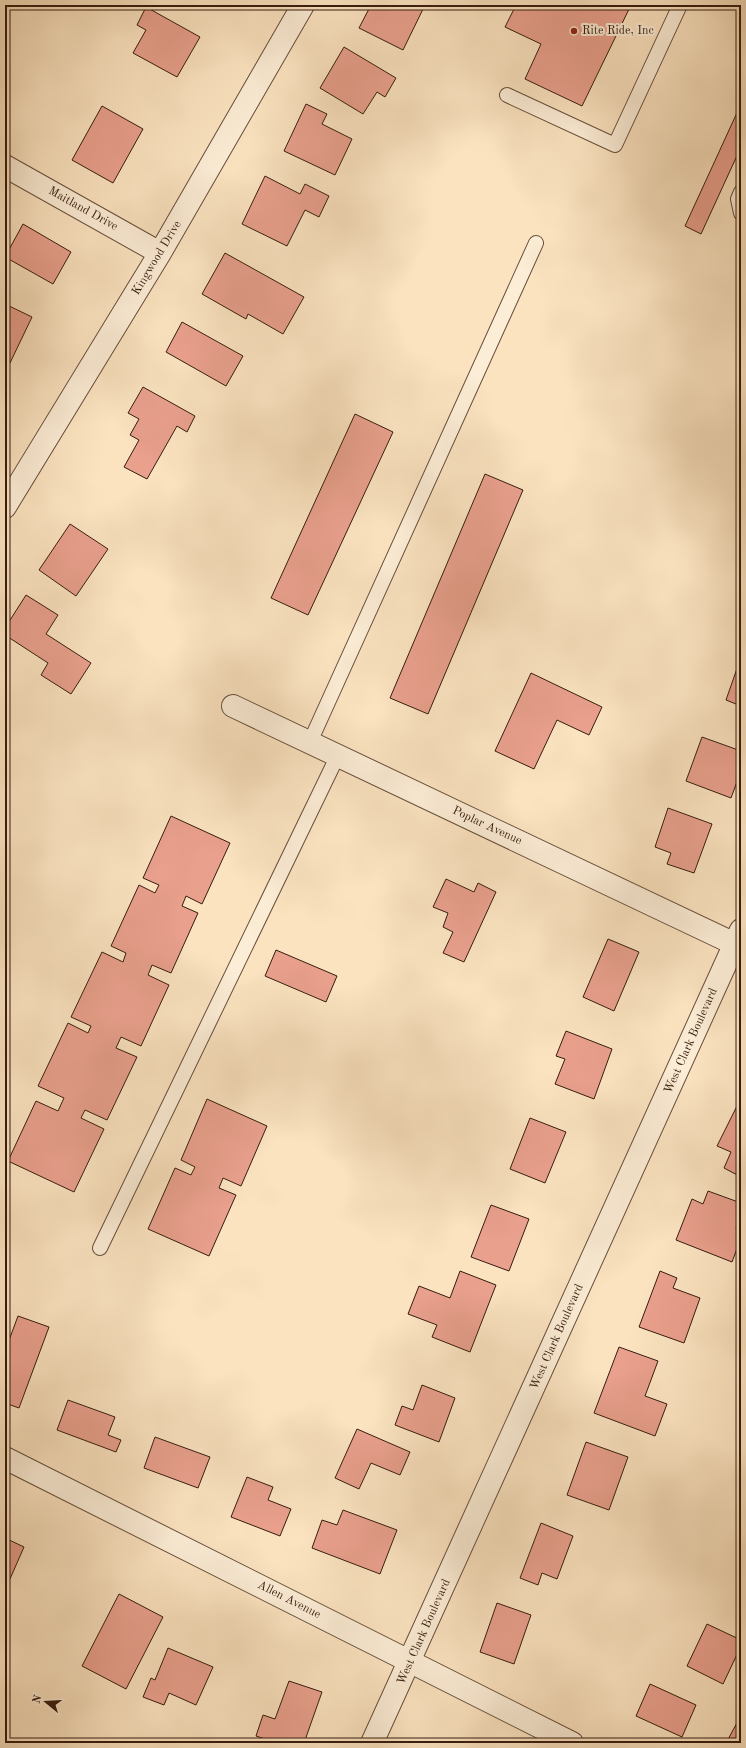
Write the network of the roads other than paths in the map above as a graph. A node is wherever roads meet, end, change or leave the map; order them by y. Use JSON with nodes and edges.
{"nodes":[{"id":1,"x":303,"y":5,"type":"edge"},
{"id":2,"x":680,"y":5,"type":"edge"},
{"id":3,"x":507,"y":96,"type":"dead end"},
{"id":4,"x":5,"y":166,"type":"edge"},
{"id":5,"x":741,"y":192,"type":"edge"},
{"id":6,"x":741,"y":213,"type":"edge"},
{"id":7,"x":536,"y":243,"type":"dead end"},
{"id":8,"x":160,"y":253,"type":"junction"},
{"id":9,"x":5,"y":507,"type":"edge"},
{"id":10,"x":233,"y":706,"type":"dead end"},
{"id":11,"x":310,"y":742,"type":"junction"},
{"id":12,"x":338,"y":755,"type":"junction"},
{"id":13,"x":739,"y":940,"type":"edge"},
{"id":14,"x":100,"y":1248,"type":"dead end"},
{"id":15,"x":5,"y":1458,"type":"edge"},
{"id":16,"x":410,"y":1661,"type":"junction"},
{"id":17,"x":372,"y":1743,"type":"edge"},
{"id":18,"x":572,"y":1743,"type":"edge"}],
"edges":[{"from":1,"to":8,"type":"street","name":"Kingwood Drive"},
{"from":2,"to":3,"type":"lane"},
{"from":4,"to":8,"type":"street","name":"Maitland Drive"},
{"from":5,"to":6,"type":"lane"},
{"from":7,"to":11,"type":"lane"},
{"from":8,"to":9,"type":"street","name":"Kingwood Drive"},
{"from":10,"to":11,"type":"street","name":"Poplar Avenue"},
{"from":11,"to":12,"type":"street","name":"Poplar Avenue"},
{"from":12,"to":13,"type":"street","name":"Poplar Avenue"},
{"from":12,"to":14,"type":"lane"},
{"from":13,"to":16,"type":"street","name":"West Clark Boulevard"},
{"from":15,"to":16,"type":"street","name":"Allen Avenue"},
{"from":16,"to":17,"type":"street","name":"West Clark Boulevard"},
{"from":16,"to":18,"type":"street","name":"Allen Avenue"}]}
